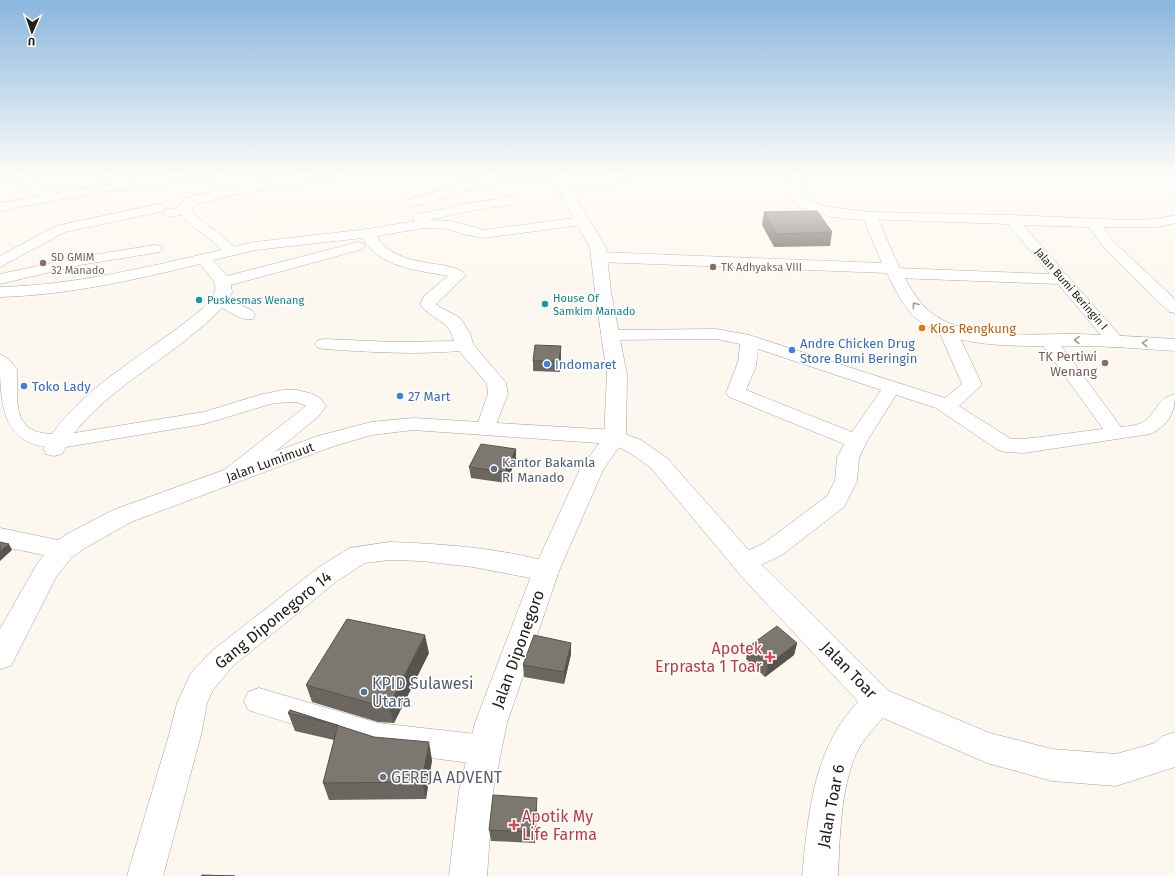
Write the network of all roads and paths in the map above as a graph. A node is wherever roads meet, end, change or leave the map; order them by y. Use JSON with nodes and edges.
{"nodes":[{"id":1,"x":130,"y":214,"type":"edge"},
{"id":2,"x":187,"y":214,"type":"edge"},
{"id":3,"x":437,"y":214,"type":"edge"},
{"id":4,"x":579,"y":214,"type":"edge"},
{"id":5,"x":845,"y":214,"type":"edge"},
{"id":6,"x":868,"y":216,"type":"junction"},
{"id":7,"x":1011,"y":219,"type":"junction"},
{"id":8,"x":1175,"y":219,"type":"edge"},
{"id":9,"x":582,"y":221,"type":"junction"},
{"id":10,"x":1092,"y":222,"type":"junction"},
{"id":11,"x":424,"y":224,"type":"junction"},
{"id":12,"x":370,"y":238,"type":"junction"},
{"id":13,"x":155,"y":249,"type":"dead end"},
{"id":14,"x":230,"y":252,"type":"junction"},
{"id":15,"x":599,"y":253,"type":"junction"},
{"id":16,"x":205,"y":260,"type":"junction"},
{"id":17,"x":0,"y":262,"type":"edge"},
{"id":18,"x":892,"y":267,"type":"junction"},
{"id":19,"x":0,"y":279,"type":"edge"},
{"id":20,"x":1062,"y":279,"type":"junction"},
{"id":21,"x":224,"y":282,"type":"junction"},
{"id":22,"x":0,"y":292,"type":"edge"},
{"id":23,"x":221,"y":301,"type":"junction"},
{"id":24,"x":1175,"y":308,"type":"edge"},
{"id":25,"x":247,"y":315,"type":"dead end"},
{"id":26,"x":947,"y":329,"type":"junction"},
{"id":27,"x":611,"y":334,"type":"junction"},
{"id":28,"x":749,"y":340,"type":"junction"},
{"id":29,"x":1048,"y":340,"type":"junction"},
{"id":30,"x":1116,"y":342,"type":"junction"},
{"id":31,"x":324,"y":344,"type":"dead end"},
{"id":32,"x":464,"y":345,"type":"junction"},
{"id":33,"x":1175,"y":345,"type":"edge"},
{"id":34,"x":3,"y":373,"type":"edge"},
{"id":35,"x":892,"y":388,"type":"junction"},
{"id":36,"x":1175,"y":400,"type":"edge"},
{"id":37,"x":947,"y":406,"type":"junction"},
{"id":38,"x":1110,"y":426,"type":"dead end"},
{"id":39,"x":486,"y":428,"type":"junction"},
{"id":40,"x":614,"y":437,"type":"junction"},
{"id":41,"x":856,"y":442,"type":"junction"},
{"id":42,"x":55,"y":447,"type":"junction"},
{"id":43,"x":232,"y":475,"type":"junction"},
{"id":44,"x":0,"y":537,"type":"edge"},
{"id":45,"x":63,"y":550,"type":"junction"},
{"id":46,"x":746,"y":563,"type":"junction"},
{"id":47,"x":546,"y":571,"type":"junction"},
{"id":48,"x":0,"y":657,"type":"edge"},
{"id":49,"x":259,"y":701,"type":"dead end"},
{"id":50,"x":878,"y":701,"type":"junction"},
{"id":51,"x":1175,"y":747,"type":"edge"},
{"id":52,"x":485,"y":750,"type":"junction"},
{"id":53,"x":145,"y":876,"type":"edge"},
{"id":54,"x":468,"y":876,"type":"edge"},
{"id":55,"x":820,"y":876,"type":"edge"}],
"edges":[{"from":1,"to":17,"type":"street"},
{"from":2,"to":14,"type":"street"},
{"from":3,"to":11,"type":"street"},
{"from":4,"to":9,"type":"street"},
{"from":5,"to":6,"type":"street"},
{"from":6,"to":7,"type":"street"},
{"from":6,"to":18,"type":"street"},
{"from":7,"to":10,"type":"street"},
{"from":7,"to":20,"type":"street","name":"Jalan Bumi Beringin I"},
{"from":8,"to":10,"type":"street"},
{"from":9,"to":11,"type":"street"},
{"from":9,"to":15,"type":"street"},
{"from":10,"to":24,"type":"street"},
{"from":11,"to":12,"type":"street"},
{"from":12,"to":14,"type":"street"},
{"from":12,"to":21,"type":"street"},
{"from":12,"to":32,"type":"street"},
{"from":13,"to":19,"type":"street"},
{"from":14,"to":16,"type":"street"},
{"from":15,"to":18,"type":"street"},
{"from":15,"to":27,"type":"street"},
{"from":16,"to":21,"type":"street"},
{"from":16,"to":22,"type":"street"},
{"from":18,"to":20,"type":"street"},
{"from":26,"to":18,"type":"street","one_way":true},
{"from":20,"to":30,"type":"street","name":"Jalan Bumi Beringin I"},
{"from":21,"to":23,"type":"street"},
{"from":23,"to":25,"type":"street"},
{"from":23,"to":42,"type":"street"},
{"from":26,"to":29,"type":"street"},
{"from":26,"to":37,"type":"street"},
{"from":27,"to":28,"type":"street"},
{"from":27,"to":40,"type":"street"},
{"from":28,"to":35,"type":"street"},
{"from":28,"to":41,"type":"street"},
{"from":30,"to":29,"type":"street","one_way":true},
{"from":29,"to":38,"type":"street"},
{"from":33,"to":30,"type":"street","one_way":true},
{"from":31,"to":32,"type":"street"},
{"from":32,"to":39,"type":"street"},
{"from":34,"to":42,"type":"street"},
{"from":35,"to":37,"type":"street"},
{"from":35,"to":41,"type":"street"},
{"from":36,"to":37,"type":"street"},
{"from":39,"to":40,"type":"street","name":"Jalan Lumimuut"},
{"from":39,"to":43,"type":"street","name":"Jalan Lumimuut"},
{"from":40,"to":46,"type":"street","name":"Jalan Toar"},
{"from":40,"to":47,"type":"street","name":"Jalan Diponegoro"},
{"from":41,"to":46,"type":"street"},
{"from":42,"to":43,"type":"street"},
{"from":43,"to":45,"type":"street","name":"Jalan Lumimuut"},
{"from":44,"to":45,"type":"street"},
{"from":45,"to":48,"type":"street","name":"Jalan Lumimuut"},
{"from":46,"to":50,"type":"street","name":"Jalan Toar"},
{"from":47,"to":52,"type":"street","name":"Jalan Diponegoro"},
{"from":47,"to":53,"type":"street","name":"Gang Diponegoro 14"},
{"from":49,"to":52,"type":"street"},
{"from":50,"to":51,"type":"street","name":"Jalan Toar"},
{"from":50,"to":55,"type":"street","name":"Jalan Toar 6"},
{"from":52,"to":54,"type":"street","name":"Jalan Diponegoro"}]}
